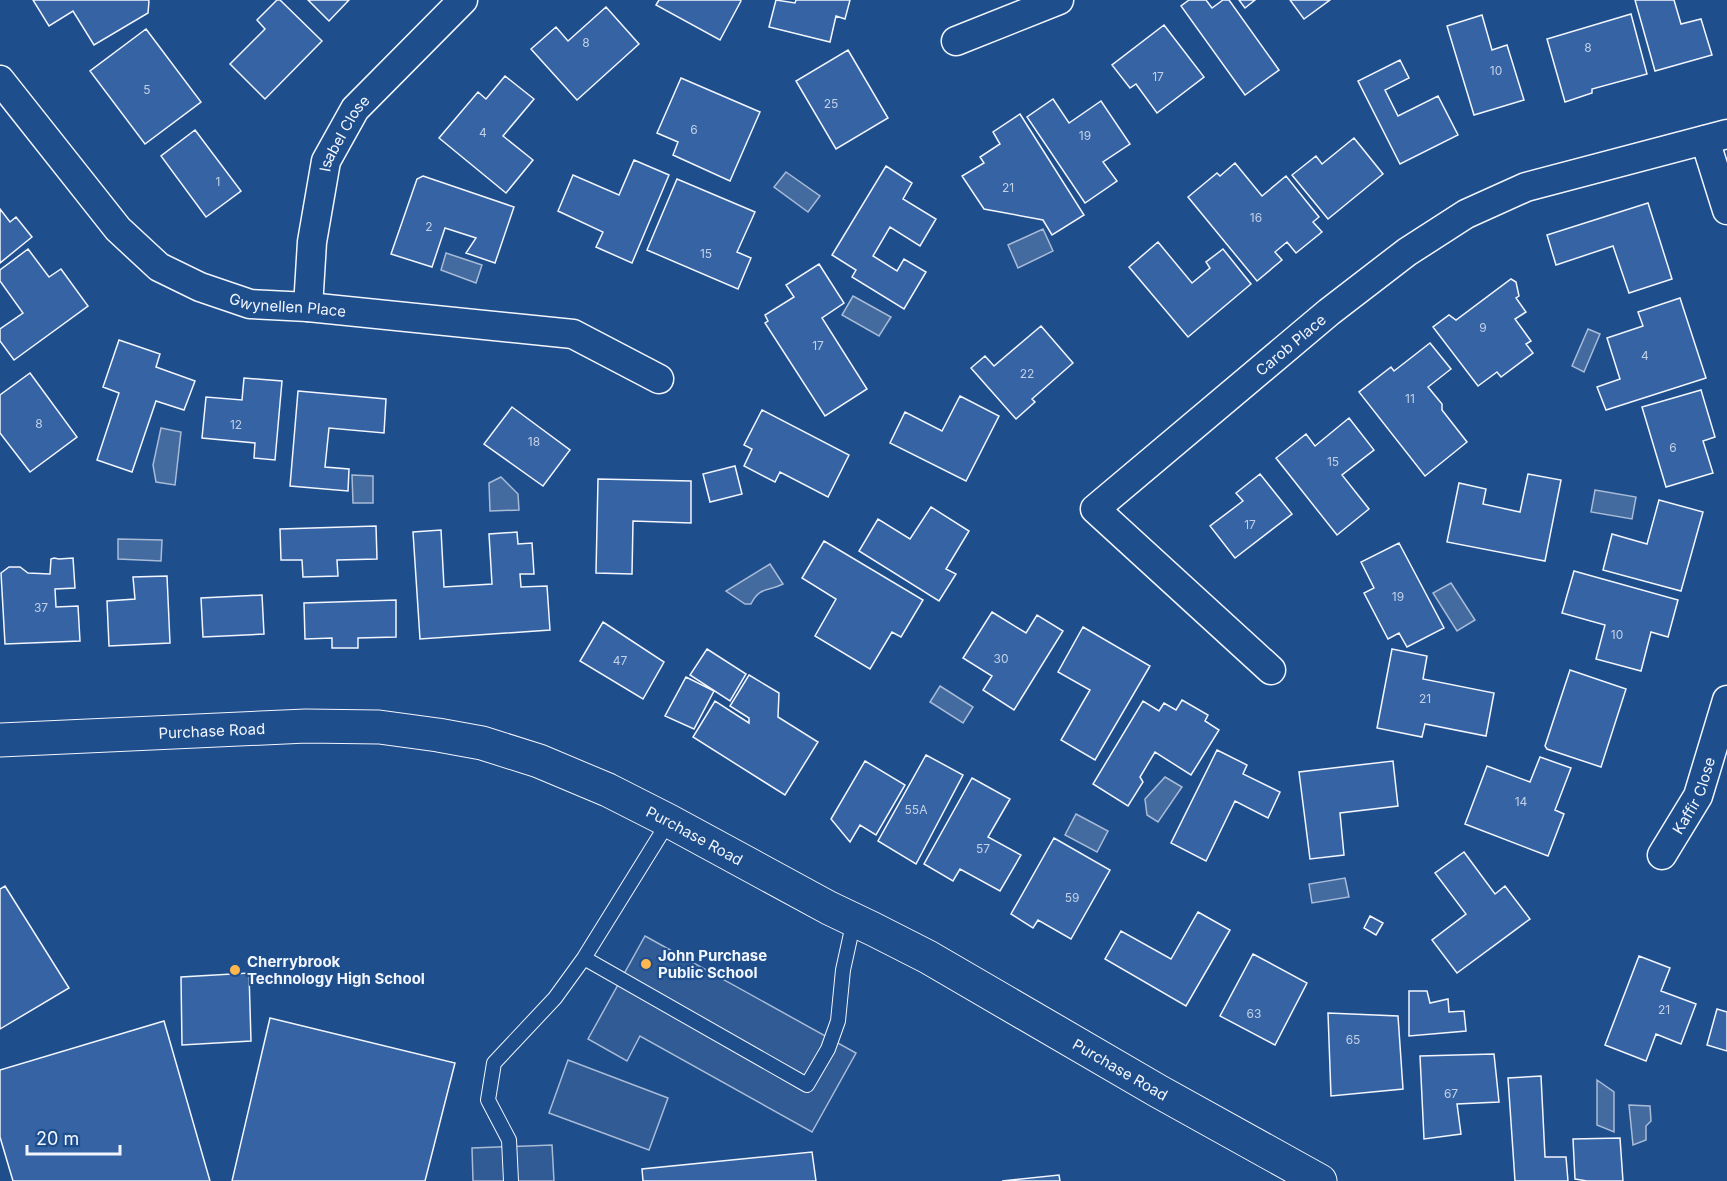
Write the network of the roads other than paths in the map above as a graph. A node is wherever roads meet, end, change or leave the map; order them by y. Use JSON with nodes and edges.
{"nodes":[{"id":1,"x":463,"y":0,"type":"edge"},
{"id":2,"x":1059,"y":0,"type":"edge"},
{"id":3,"x":956,"y":41,"type":"dead end"},
{"id":4,"x":0,"y":80,"type":"edge"},
{"id":5,"x":1716,"y":137,"type":"edge"},
{"id":6,"x":1727,"y":210,"type":"edge"},
{"id":7,"x":308,"y":307,"type":"junction"},
{"id":8,"x":659,"y":379,"type":"dead end"},
{"id":9,"x":1270,"y":670,"type":"dead end"},
{"id":10,"x":1727,"y":699,"type":"edge"},
{"id":11,"x":0,"y":740,"type":"edge"},
{"id":12,"x":669,"y":821,"type":"junction"},
{"id":13,"x":1662,"y":855,"type":"dead end"},
{"id":14,"x":854,"y":920,"type":"junction"},
{"id":15,"x":584,"y":958,"type":"junction"},
{"id":16,"x":511,"y":1181,"type":"edge"},
{"id":17,"x":1320,"y":1181,"type":"edge"}],
"edges":[{"from":1,"to":7,"type":"street","name":"Isabel Close"},
{"from":2,"to":3,"type":"street"},
{"from":4,"to":7,"type":"street","name":"Gwynellen Place"},
{"from":5,"to":6,"type":"street"},
{"from":5,"to":9,"type":"street","name":"Carob Place"},
{"from":7,"to":8,"type":"street","name":"Gwynellen Place"},
{"from":10,"to":13,"type":"street","name":"Kaffir Close"},
{"from":11,"to":12,"type":"main road","name":"Purchase Road"},
{"from":12,"to":14,"type":"main road","name":"Purchase Road"},
{"from":12,"to":15,"type":"lane"},
{"from":14,"to":15,"type":"lane"},
{"from":14,"to":17,"type":"main road","name":"Purchase Road"},
{"from":15,"to":16,"type":"lane"}]}
